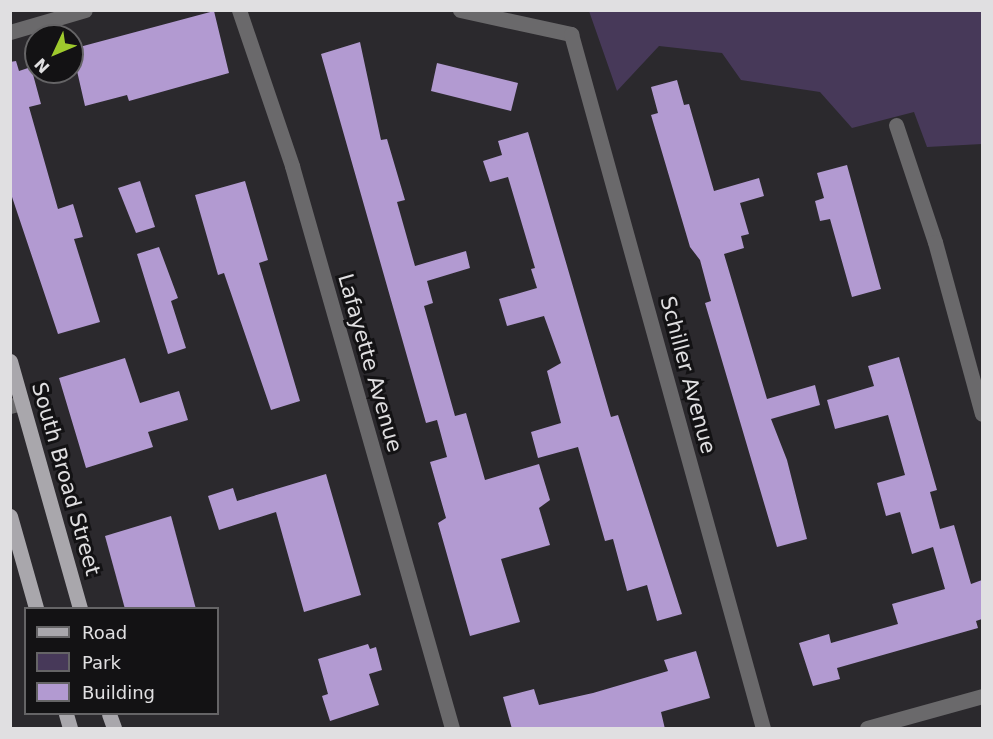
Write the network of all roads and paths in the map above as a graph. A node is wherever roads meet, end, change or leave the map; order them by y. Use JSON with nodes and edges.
{"nodes":[{"id":1,"x":85,"y":10,"type":"edge"},
{"id":2,"x":239,"y":10,"type":"edge"},
{"id":3,"x":460,"y":10,"type":"edge"},
{"id":4,"x":10,"y":32,"type":"edge"},
{"id":5,"x":896,"y":125,"type":"dead end"},
{"id":6,"x":10,"y":361,"type":"edge"},
{"id":7,"x":16,"y":404,"type":"edge"},
{"id":8,"x":982,"y":414,"type":"edge"},
{"id":9,"x":10,"y":516,"type":"edge"},
{"id":10,"x":35,"y":607,"type":"edge"},
{"id":11,"x":79,"y":607,"type":"edge"},
{"id":12,"x":982,"y":696,"type":"edge"},
{"id":13,"x":452,"y":729,"type":"edge"},
{"id":14,"x":763,"y":729,"type":"edge"},
{"id":15,"x":867,"y":729,"type":"edge"}],
"edges":[{"from":1,"to":4,"type":"street"},
{"from":2,"to":13,"type":"street","name":"Lafayette Avenue"},
{"from":3,"to":14,"type":"street","name":"Schiller Avenue"},
{"from":5,"to":8,"type":"street"},
{"from":6,"to":7,"type":"main road","name":"South Broad Street"},
{"from":7,"to":11,"type":"main road","name":"South Broad Street"},
{"from":9,"to":10,"type":"main road"},
{"from":12,"to":15,"type":"street"}]}
